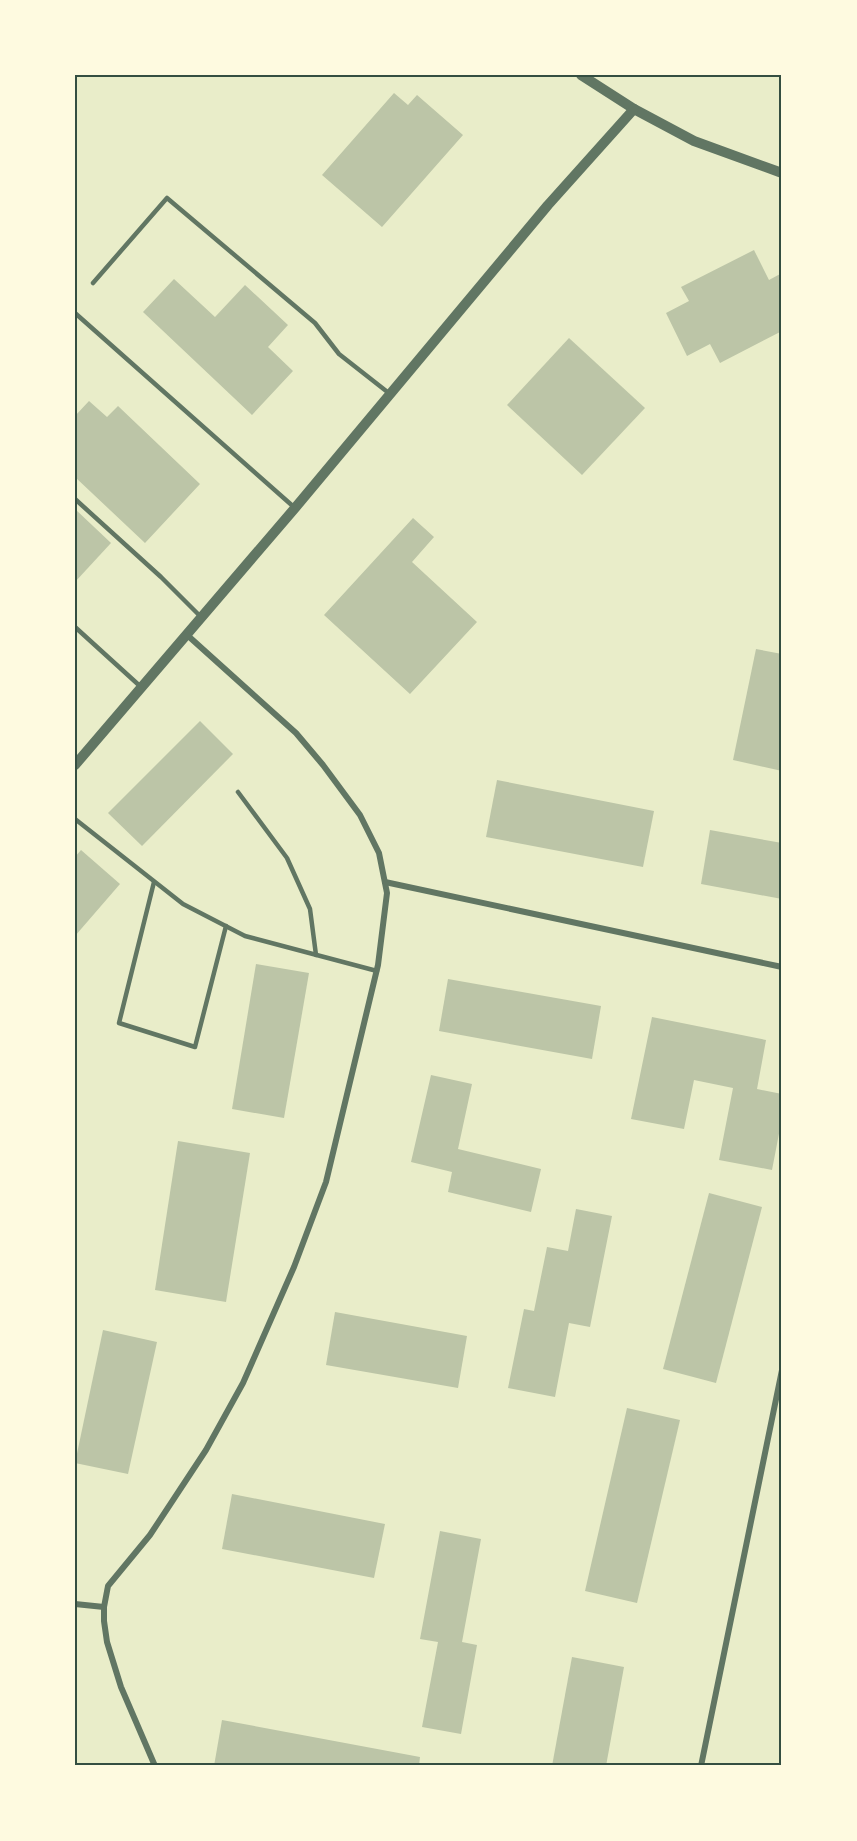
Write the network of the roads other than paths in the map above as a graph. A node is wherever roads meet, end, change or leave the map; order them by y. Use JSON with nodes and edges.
{"nodes":[{"id":1,"x":581,"y":75,"type":"edge"},
{"id":2,"x":634,"y":109,"type":"junction"},
{"id":3,"x":782,"y":173,"type":"edge"},
{"id":4,"x":93,"y":284,"type":"dead end"},
{"id":5,"x":75,"y":313,"type":"edge"},
{"id":6,"x":390,"y":394,"type":"junction"},
{"id":7,"x":75,"y":499,"type":"edge"},
{"id":8,"x":295,"y":508,"type":"junction"},
{"id":9,"x":201,"y":618,"type":"junction"},
{"id":10,"x":75,"y":627,"type":"edge"},
{"id":11,"x":186,"y":634,"type":"junction"},
{"id":12,"x":141,"y":687,"type":"junction"},
{"id":13,"x":75,"y":765,"type":"edge"},
{"id":14,"x":238,"y":792,"type":"dead end"},
{"id":15,"x":75,"y":819,"type":"edge"},
{"id":16,"x":154,"y":882,"type":"junction"},
{"id":17,"x":385,"y":882,"type":"junction"},
{"id":18,"x":226,"y":926,"type":"junction"},
{"id":19,"x":316,"y":955,"type":"junction"},
{"id":20,"x":782,"y":967,"type":"edge"},
{"id":21,"x":377,"y":971,"type":"junction"},
{"id":22,"x":782,"y":1370,"type":"edge"},
{"id":23,"x":75,"y":1604,"type":"edge"},
{"id":24,"x":104,"y":1607,"type":"junction"},
{"id":25,"x":155,"y":1766,"type":"edge"},
{"id":26,"x":701,"y":1766,"type":"edge"}],
"edges":[{"from":1,"to":2,"type":"street"},
{"from":2,"to":3,"type":"street"},
{"from":2,"to":6,"type":"street"},
{"from":4,"to":6,"type":"lane"},
{"from":5,"to":8,"type":"lane"},
{"from":6,"to":8,"type":"street"},
{"from":7,"to":9,"type":"lane"},
{"from":8,"to":9,"type":"street"},
{"from":9,"to":11,"type":"street"},
{"from":10,"to":12,"type":"lane"},
{"from":11,"to":12,"type":"street"},
{"from":11,"to":17,"type":"street"},
{"from":12,"to":13,"type":"street"},
{"from":14,"to":19,"type":"lane"},
{"from":15,"to":16,"type":"lane"},
{"from":16,"to":18,"type":"lane"},
{"from":16,"to":18,"type":"lane"},
{"from":17,"to":20,"type":"street"},
{"from":17,"to":21,"type":"street"},
{"from":18,"to":19,"type":"lane"},
{"from":19,"to":21,"type":"lane"},
{"from":21,"to":24,"type":"street"},
{"from":22,"to":26,"type":"street"},
{"from":23,"to":24,"type":"street"},
{"from":24,"to":25,"type":"street"}]}
